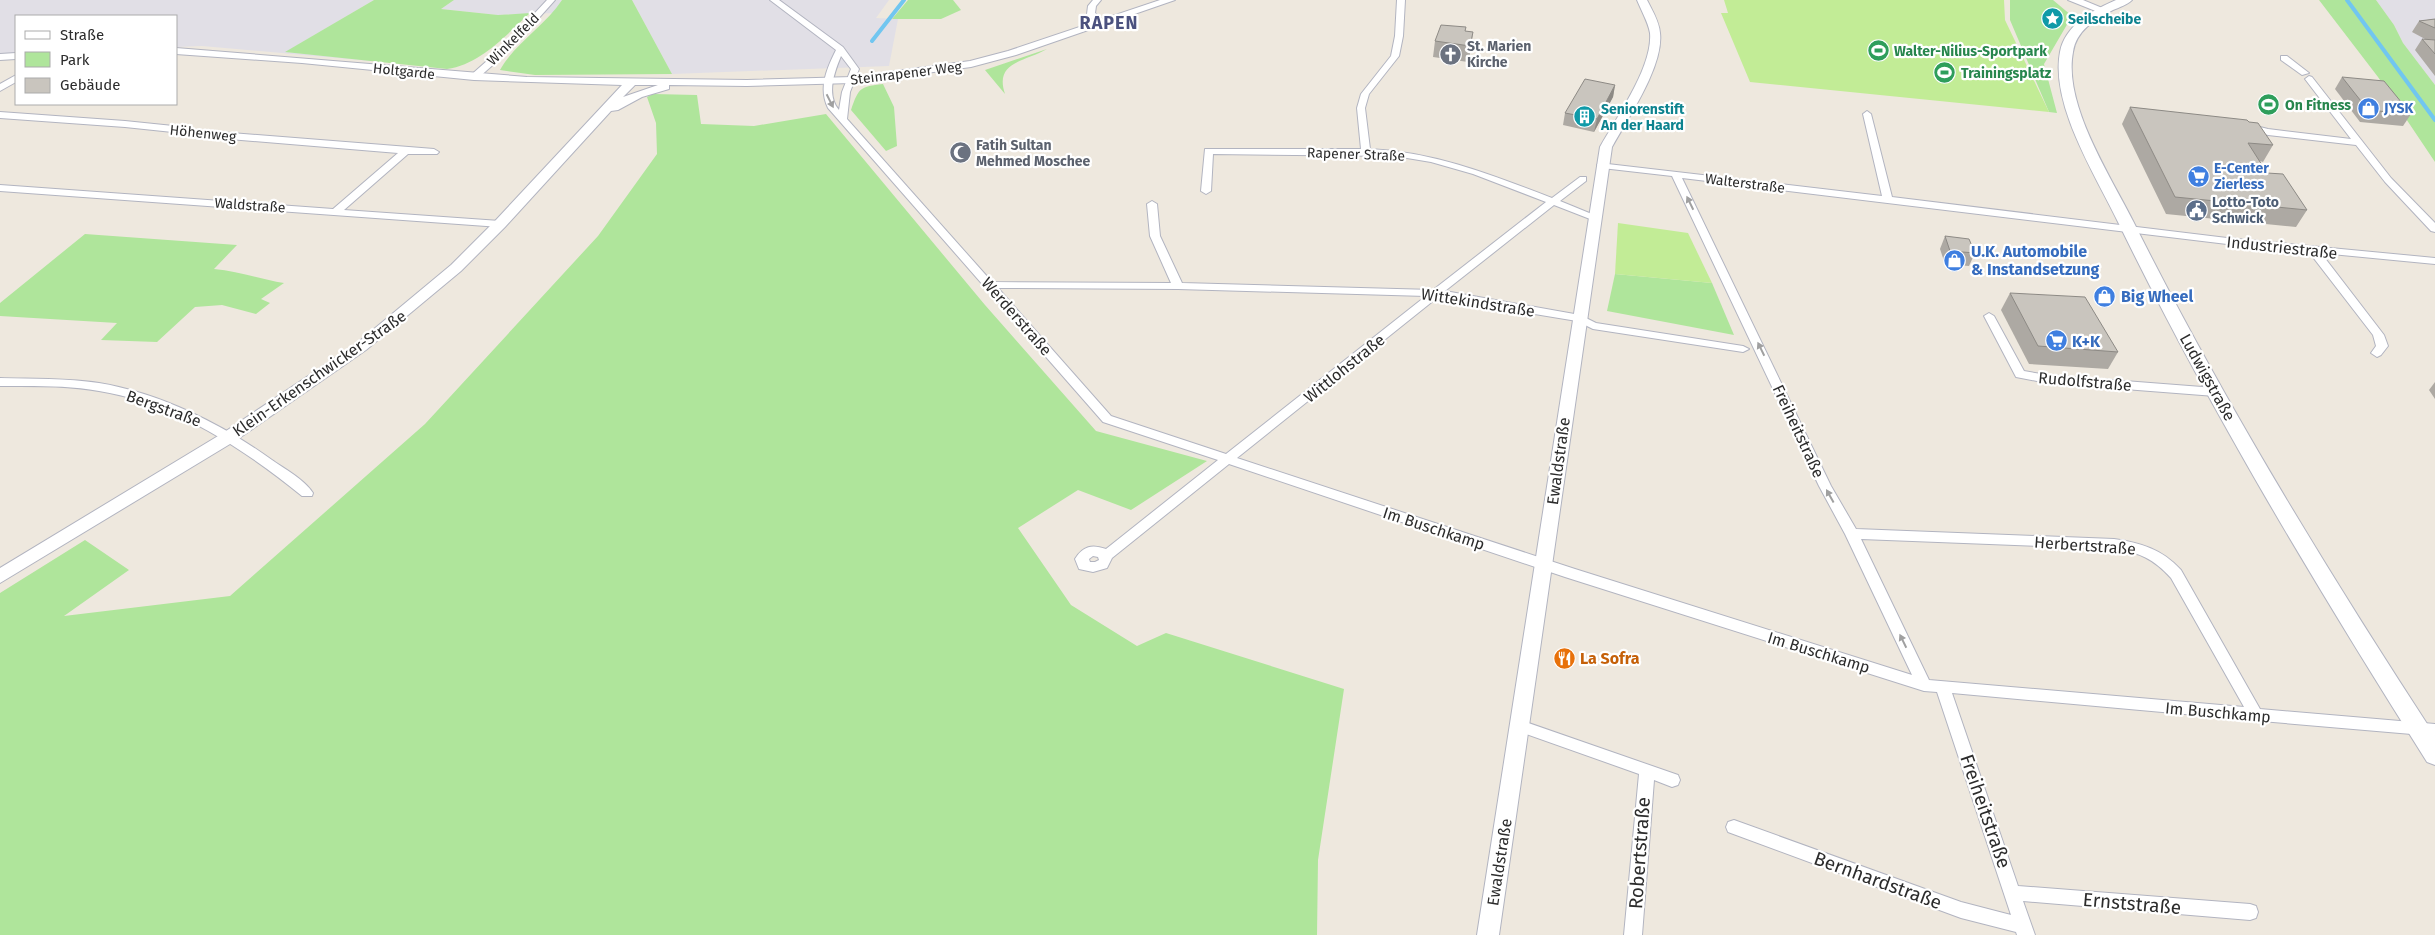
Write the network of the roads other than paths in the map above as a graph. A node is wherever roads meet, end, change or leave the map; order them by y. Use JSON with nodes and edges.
{"nodes":[{"id":1,"x":551,"y":0,"type":"edge"},
{"id":2,"x":774,"y":0,"type":"edge"},
{"id":3,"x":1097,"y":0,"type":"edge"},
{"id":4,"x":1170,"y":0,"type":"edge"},
{"id":5,"x":1401,"y":0,"type":"edge"},
{"id":6,"x":1642,"y":0,"type":"edge"},
{"id":7,"x":2073,"y":0,"type":"edge"},
{"id":8,"x":2126,"y":0,"type":"edge"},
{"id":9,"x":2102,"y":10,"type":"junction"},
{"id":10,"x":1100,"y":23,"type":"junction"},
{"id":11,"x":840,"y":49,"type":"junction"},
{"id":12,"x":178,"y":51,"type":"edge"},
{"id":13,"x":15,"y":56,"type":"edge"},
{"id":14,"x":0,"y":57,"type":"edge"},
{"id":15,"x":2284,"y":58,"type":"dead end"},
{"id":16,"x":474,"y":78,"type":"junction"},
{"id":17,"x":15,"y":79,"type":"edge"},
{"id":18,"x":852,"y":80,"type":"junction"},
{"id":19,"x":637,"y":81,"type":"junction"},
{"id":20,"x":827,"y":81,"type":"junction"},
{"id":21,"x":712,"y":82,"type":"junction"},
{"id":22,"x":0,"y":88,"type":"edge"},
{"id":23,"x":622,"y":102,"type":"junction"},
{"id":24,"x":1867,"y":114,"type":"dead end"},
{"id":25,"x":0,"y":115,"type":"edge"},
{"id":26,"x":843,"y":118,"type":"junction"},
{"id":27,"x":598,"y":119,"type":"junction"},
{"id":28,"x":2241,"y":125,"type":"edge"},
{"id":29,"x":2357,"y":142,"type":"junction"},
{"id":30,"x":406,"y":151,"type":"junction"},
{"id":31,"x":434,"y":152,"type":"dead end"},
{"id":32,"x":1366,"y":152,"type":"junction"},
{"id":33,"x":1602,"y":165,"type":"junction"},
{"id":34,"x":1676,"y":175,"type":"junction"},
{"id":35,"x":1583,"y":179,"type":"dead end"},
{"id":36,"x":0,"y":188,"type":"edge"},
{"id":37,"x":1206,"y":191,"type":"dead end"},
{"id":38,"x":1888,"y":200,"type":"junction"},
{"id":39,"x":1555,"y":202,"type":"junction"},
{"id":40,"x":1152,"y":204,"type":"dead end"},
{"id":41,"x":337,"y":211,"type":"junction"},
{"id":42,"x":1594,"y":217,"type":"junction"},
{"id":43,"x":500,"y":224,"type":"junction"},
{"id":44,"x":2435,"y":229,"type":"edge"},
{"id":45,"x":2129,"y":230,"type":"junction"},
{"id":46,"x":2313,"y":250,"type":"junction"},
{"id":47,"x":2435,"y":261,"type":"edge"},
{"id":48,"x":990,"y":284,"type":"junction"},
{"id":49,"x":1178,"y":286,"type":"junction"},
{"id":50,"x":1439,"y":293,"type":"junction"},
{"id":51,"x":1989,"y":316,"type":"dead end"},
{"id":52,"x":1580,"y":318,"type":"junction"},
{"id":53,"x":1743,"y":349,"type":"dead end"},
{"id":54,"x":2377,"y":353,"type":"dead end"},
{"id":55,"x":0,"y":382,"type":"edge"},
{"id":56,"x":2215,"y":392,"type":"junction"},
{"id":57,"x":229,"y":437,"type":"junction"},
{"id":58,"x":1227,"y":460,"type":"junction"},
{"id":59,"x":307,"y":492,"type":"dead end"},
{"id":60,"x":1852,"y":534,"type":"junction"},
{"id":61,"x":1106,"y":556,"type":"dead end"},
{"id":62,"x":1543,"y":564,"type":"junction"},
{"id":63,"x":0,"y":576,"type":"edge"},
{"id":64,"x":1924,"y":685,"type":"junction"},
{"id":65,"x":1943,"y":688,"type":"junction"},
{"id":66,"x":2257,"y":716,"type":"junction"},
{"id":67,"x":1520,"y":726,"type":"junction"},
{"id":68,"x":2427,"y":730,"type":"edge"},
{"id":69,"x":2435,"y":755,"type":"edge"},
{"id":70,"x":1647,"y":770,"type":"junction"},
{"id":71,"x":1672,"y":780,"type":"dead end"},
{"id":72,"x":1734,"y":827,"type":"dead end"},
{"id":73,"x":2014,"y":893,"type":"junction"},
{"id":74,"x":2250,"y":912,"type":"dead end"},
{"id":75,"x":2025,"y":931,"type":"edge"},
{"id":76,"x":1488,"y":935,"type":"edge"},
{"id":77,"x":1633,"y":935,"type":"edge"}],
"edges":[{"from":1,"to":16,"type":"street","name":"Winkelfeld"},
{"from":2,"to":11,"type":"street"},
{"from":3,"to":10,"type":"street"},
{"from":4,"to":10,"type":"street","name":"Steinrapener Weg"},
{"from":5,"to":32,"type":"street"},
{"from":6,"to":33,"type":"street","name":"Ewaldstraße"},
{"from":7,"to":9,"type":"street"},
{"from":8,"to":9,"type":"main road","name":"Ludwigstraße"},
{"from":9,"to":45,"type":"main road","name":"Ludwigstraße"},
{"from":10,"to":18,"type":"street","name":"Steinrapener Weg"},
{"from":11,"to":18,"type":"street"},
{"from":11,"to":20,"type":"street"},
{"from":12,"to":16,"type":"street","name":"Holtgarde"},
{"from":13,"to":14,"type":"street"},
{"from":15,"to":29,"type":"street"},
{"from":16,"to":19,"type":"street","name":"Holtgarde"},
{"from":17,"to":22,"type":"street"},
{"from":18,"to":20,"type":"street","name":"Steinrapener Weg"},
{"from":18,"to":26,"type":"street"},
{"from":19,"to":21,"type":"street","name":"Steinrapener Weg"},
{"from":19,"to":23,"type":"street","name":"Klein-Erkenschwicker-Straße"},
{"from":19,"to":27,"type":"street","name":"Klein-Erkenschwicker-Straße"},
{"from":20,"to":21,"type":"street","name":"Steinrapener Weg"},
{"from":20,"to":26,"type":"street","name":"Werderstraße","one_way":true},
{"from":21,"to":23,"type":"street","name":"Klein-Erkenschwicker-Straße"},
{"from":23,"to":27,"type":"street","name":"Klein-Erkenschwicker-Straße"},
{"from":24,"to":38,"type":"street"},
{"from":25,"to":30,"type":"street","name":"Höhenweg"},
{"from":26,"to":48,"type":"street","name":"Werderstraße"},
{"from":27,"to":43,"type":"street","name":"Klein-Erkenschwicker-Straße"},
{"from":28,"to":29,"type":"street"},
{"from":29,"to":44,"type":"street"},
{"from":30,"to":31,"type":"street","name":"Höhenweg"},
{"from":30,"to":41,"type":"street"},
{"from":32,"to":37,"type":"street","name":"Rapener Straße"},
{"from":32,"to":39,"type":"street","name":"Rapener Straße"},
{"from":33,"to":34,"type":"street","name":"Walterstraße"},
{"from":33,"to":42,"type":"street","name":"Ewaldstraße"},
{"from":34,"to":38,"type":"street","name":"Walterstraße"},
{"from":60,"to":34,"type":"street","name":"Freiheitstraße","one_way":true},
{"from":35,"to":39,"type":"street","name":"Wittlohstraße"},
{"from":36,"to":41,"type":"street","name":"Waldstraße"},
{"from":38,"to":45,"type":"street","name":"Walterstraße"},
{"from":39,"to":42,"type":"street","name":"Rapener Straße"},
{"from":39,"to":50,"type":"street","name":"Wittlohstraße"},
{"from":40,"to":49,"type":"street"},
{"from":41,"to":43,"type":"street","name":"Waldstraße"},
{"from":42,"to":52,"type":"street","name":"Ewaldstraße"},
{"from":43,"to":57,"type":"street","name":"Klein-Erkenschwicker-Straße"},
{"from":45,"to":46,"type":"street","name":"Industriestraße"},
{"from":45,"to":56,"type":"main road","name":"Ludwigstraße"},
{"from":46,"to":47,"type":"street","name":"Industriestraße"},
{"from":46,"to":54,"type":"street"},
{"from":48,"to":49,"type":"street","name":"Wittekindstraße"},
{"from":48,"to":58,"type":"street","name":"Werderstraße"},
{"from":49,"to":50,"type":"street","name":"Wittekindstraße"},
{"from":50,"to":52,"type":"street","name":"Wittekindstraße"},
{"from":50,"to":58,"type":"street","name":"Wittlohstraße"},
{"from":51,"to":56,"type":"street","name":"Rudolfstraße"},
{"from":52,"to":53,"type":"street","name":"Wittekindstraße"},
{"from":52,"to":62,"type":"street","name":"Ewaldstraße"},
{"from":55,"to":57,"type":"street","name":"Bergstraße"},
{"from":56,"to":68,"type":"main road","name":"Ludwigstraße"},
{"from":57,"to":59,"type":"street","name":"Bergstraße"},
{"from":57,"to":63,"type":"street","name":"Klein-Erkenschwicker-Straße"},
{"from":58,"to":61,"type":"street","name":"Wittlohstraße"},
{"from":58,"to":62,"type":"street","name":"Im Buschkamp"},
{"from":64,"to":60,"type":"street","name":"Freiheitstraße","one_way":true},
{"from":60,"to":66,"type":"street","name":"Herbertstraße"},
{"from":62,"to":64,"type":"street","name":"Im Buschkamp"},
{"from":62,"to":67,"type":"street","name":"Ewaldstraße"},
{"from":64,"to":65,"type":"street","name":"Im Buschkamp"},
{"from":65,"to":66,"type":"street","name":"Im Buschkamp"},
{"from":65,"to":73,"type":"street","name":"Freiheitstraße"},
{"from":66,"to":68,"type":"street","name":"Im Buschkamp"},
{"from":67,"to":70,"type":"street","name":"Robertstraße"},
{"from":67,"to":76,"type":"street","name":"Ewaldstraße"},
{"from":68,"to":69,"type":"main road","name":"Ludwigstraße"},
{"from":70,"to":71,"type":"street","name":"Robertstraße"},
{"from":70,"to":77,"type":"street","name":"Robertstraße"},
{"from":72,"to":75,"type":"street","name":"Bernhardstraße"},
{"from":73,"to":74,"type":"street","name":"Ernststraße"},
{"from":73,"to":75,"type":"street","name":"Freiheitstraße"}]}
